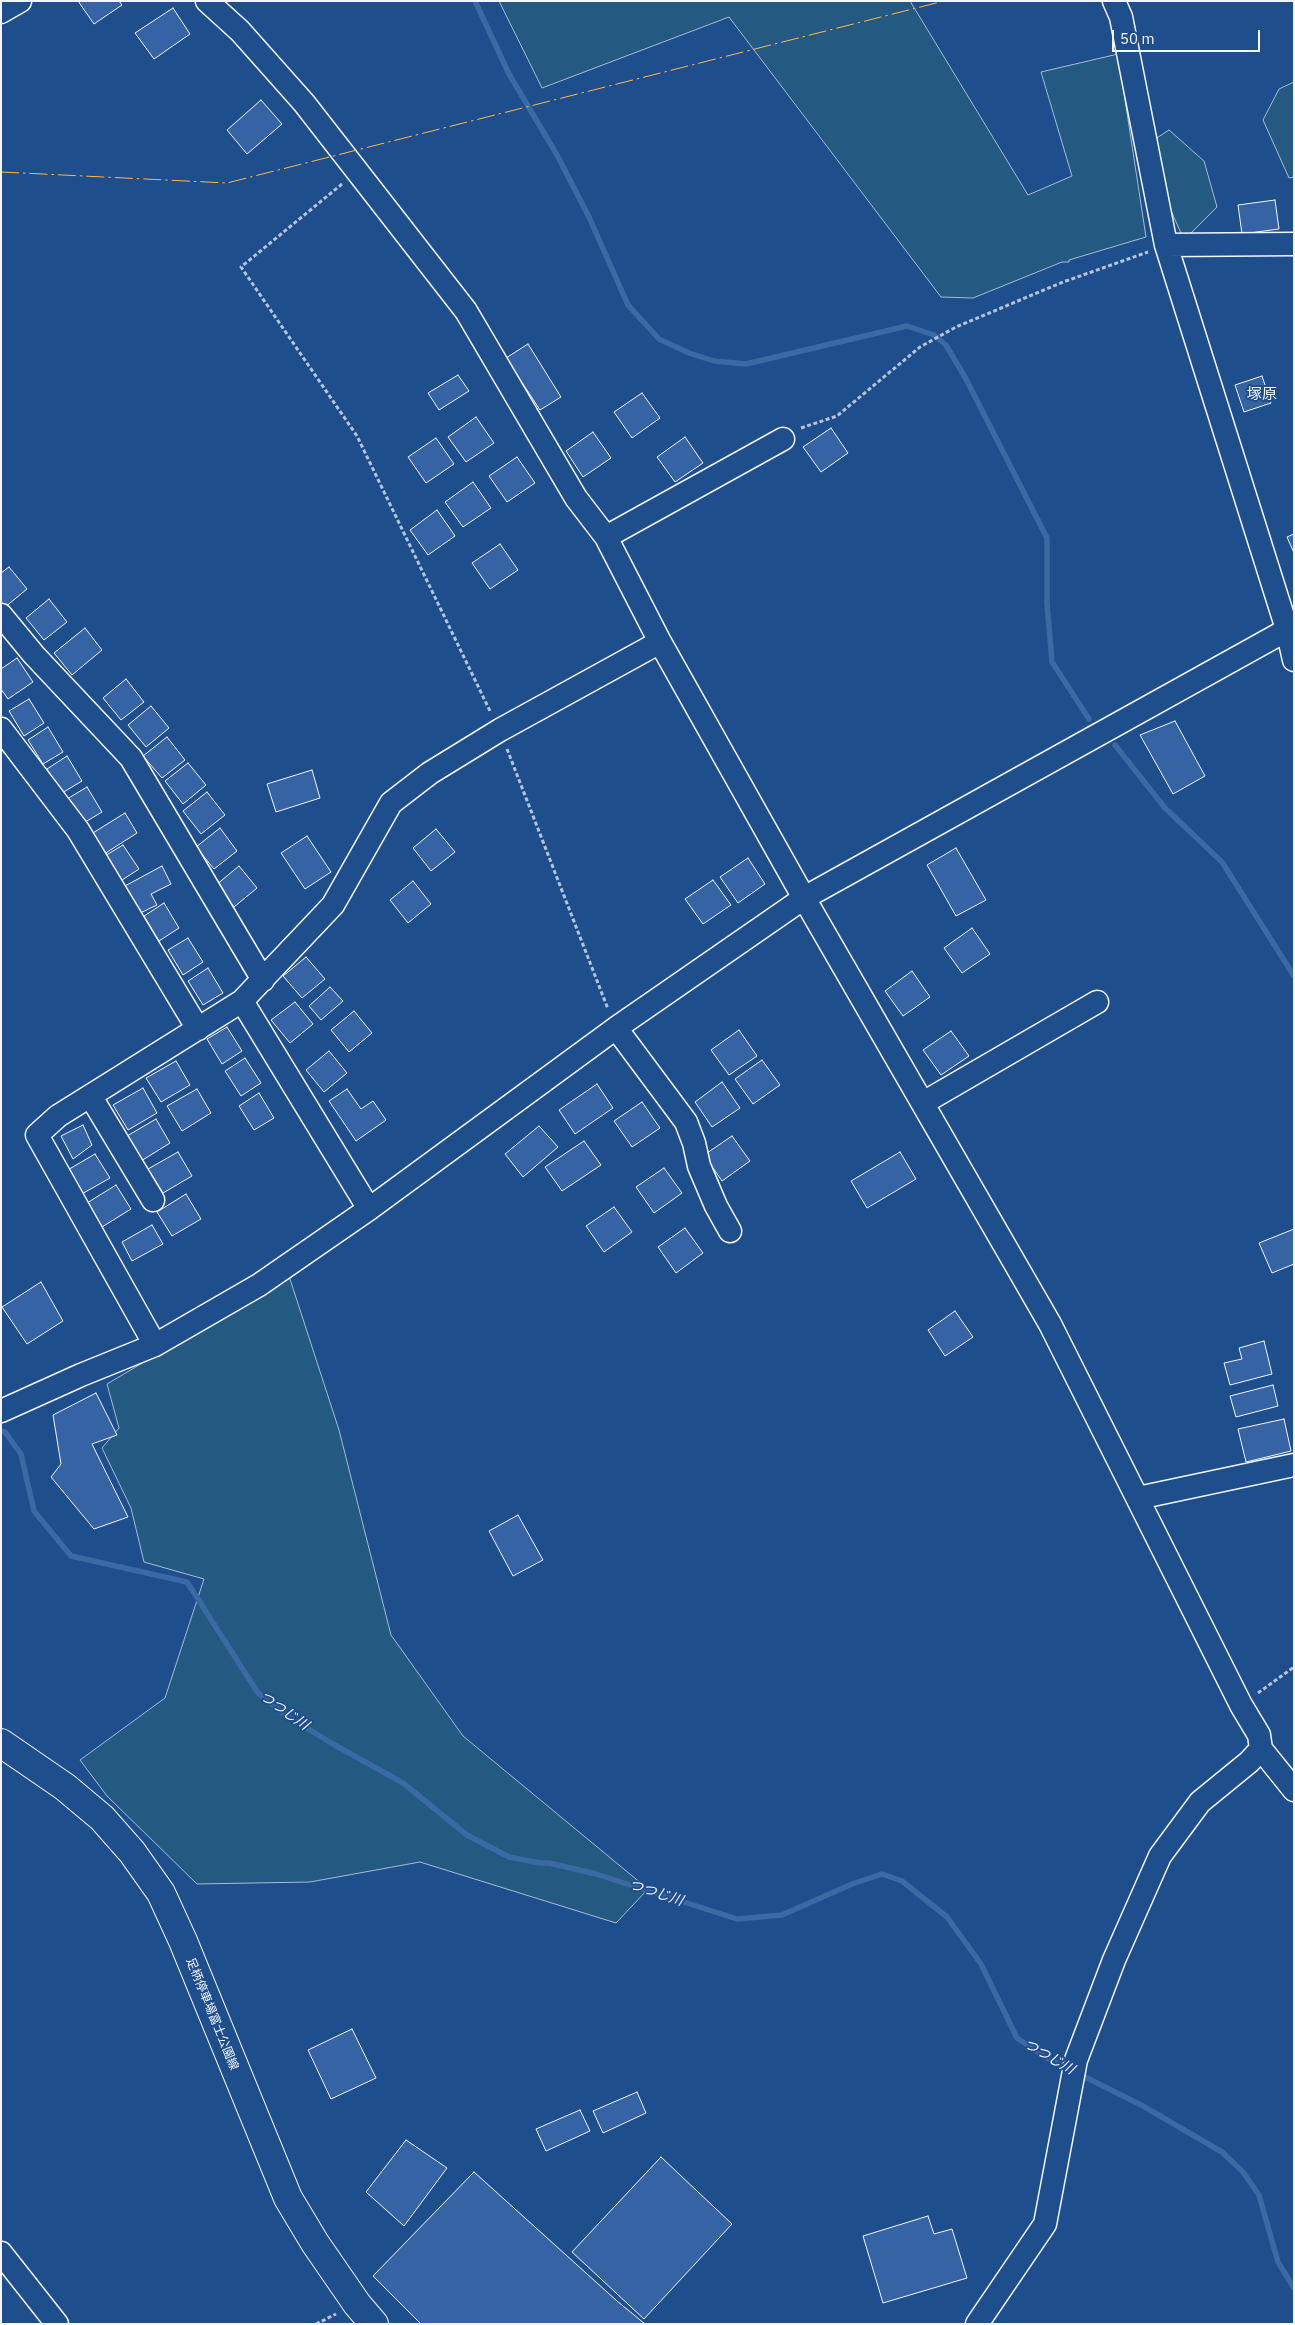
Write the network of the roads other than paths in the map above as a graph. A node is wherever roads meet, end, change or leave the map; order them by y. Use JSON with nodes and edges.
{"nodes":[{"id":1,"x":20,"y":1,"type":"edge"},
{"id":2,"x":207,"y":1,"type":"edge"},
{"id":3,"x":1114,"y":1,"type":"edge"},
{"id":4,"x":1,"y":12,"type":"edge"},
{"id":5,"x":1294,"y":244,"type":"edge"},
{"id":6,"x":1166,"y":245,"type":"junction"},
{"id":7,"x":783,"y":439,"type":"road end"},
{"id":8,"x":606,"y":537,"type":"junction"},
{"id":9,"x":1,"y":616,"type":"edge"},
{"id":10,"x":1290,"y":627,"type":"edge"},
{"id":11,"x":660,"y":642,"type":"junction"},
{"id":12,"x":1294,"y":660,"type":"edge"},
{"id":13,"x":1,"y":730,"type":"edge"},
{"id":14,"x":804,"y":898,"type":"junction"},
{"id":15,"x":264,"y":980,"type":"junction"},
{"id":16,"x":242,"y":1001,"type":"junction"},
{"id":17,"x":1097,"y":1002,"type":"dead end"},
{"id":18,"x":616,"y":1028,"type":"junction"},
{"id":19,"x":198,"y":1029,"type":"junction"},
{"id":20,"x":91,"y":1097,"type":"junction"},
{"id":21,"x":922,"y":1103,"type":"junction"},
{"id":22,"x":153,"y":1200,"type":"dead end"},
{"id":23,"x":369,"y":1209,"type":"junction"},
{"id":24,"x":730,"y":1231,"type":"dead end"},
{"id":25,"x":155,"y":1345,"type":"junction"},
{"id":26,"x":1,"y":1411,"type":"edge"},
{"id":27,"x":1294,"y":1465,"type":"edge"},
{"id":28,"x":1138,"y":1498,"type":"junction"},
{"id":29,"x":1,"y":1743,"type":"edge"},
{"id":30,"x":1261,"y":1749,"type":"junction"},
{"id":31,"x":1294,"y":1790,"type":"edge"},
{"id":32,"x":1,"y":2252,"type":"edge"},
{"id":33,"x":56,"y":2324,"type":"edge"},
{"id":34,"x":374,"y":2324,"type":"edge"},
{"id":35,"x":978,"y":2324,"type":"edge"}],
"edges":[{"from":1,"to":4,"type":"street"},
{"from":2,"to":8,"type":"street"},
{"from":3,"to":6,"type":"street"},
{"from":5,"to":6,"type":"street"},
{"from":6,"to":10,"type":"street"},
{"from":7,"to":8,"type":"street"},
{"from":8,"to":11,"type":"street"},
{"from":9,"to":15,"type":"street"},
{"from":10,"to":12,"type":"street"},
{"from":10,"to":14,"type":"street"},
{"from":11,"to":14,"type":"street"},
{"from":11,"to":15,"type":"street"},
{"from":13,"to":19,"type":"street"},
{"from":14,"to":18,"type":"street"},
{"from":14,"to":21,"type":"street"},
{"from":15,"to":16,"type":"street"},
{"from":16,"to":19,"type":"street"},
{"from":16,"to":23,"type":"street"},
{"from":17,"to":21,"type":"street"},
{"from":18,"to":23,"type":"street"},
{"from":18,"to":24,"type":"street"},
{"from":19,"to":20,"type":"street"},
{"from":20,"to":22,"type":"street"},
{"from":20,"to":25,"type":"street"},
{"from":21,"to":28,"type":"street"},
{"from":23,"to":25,"type":"street"},
{"from":25,"to":26,"type":"street"},
{"from":27,"to":28,"type":"street"},
{"from":28,"to":30,"type":"street"},
{"from":29,"to":34,"type":"main road","name":"足柄停車場富士公園線"},
{"from":30,"to":31,"type":"street"},
{"from":30,"to":35,"type":"street"},
{"from":32,"to":33,"type":"street"}]}
